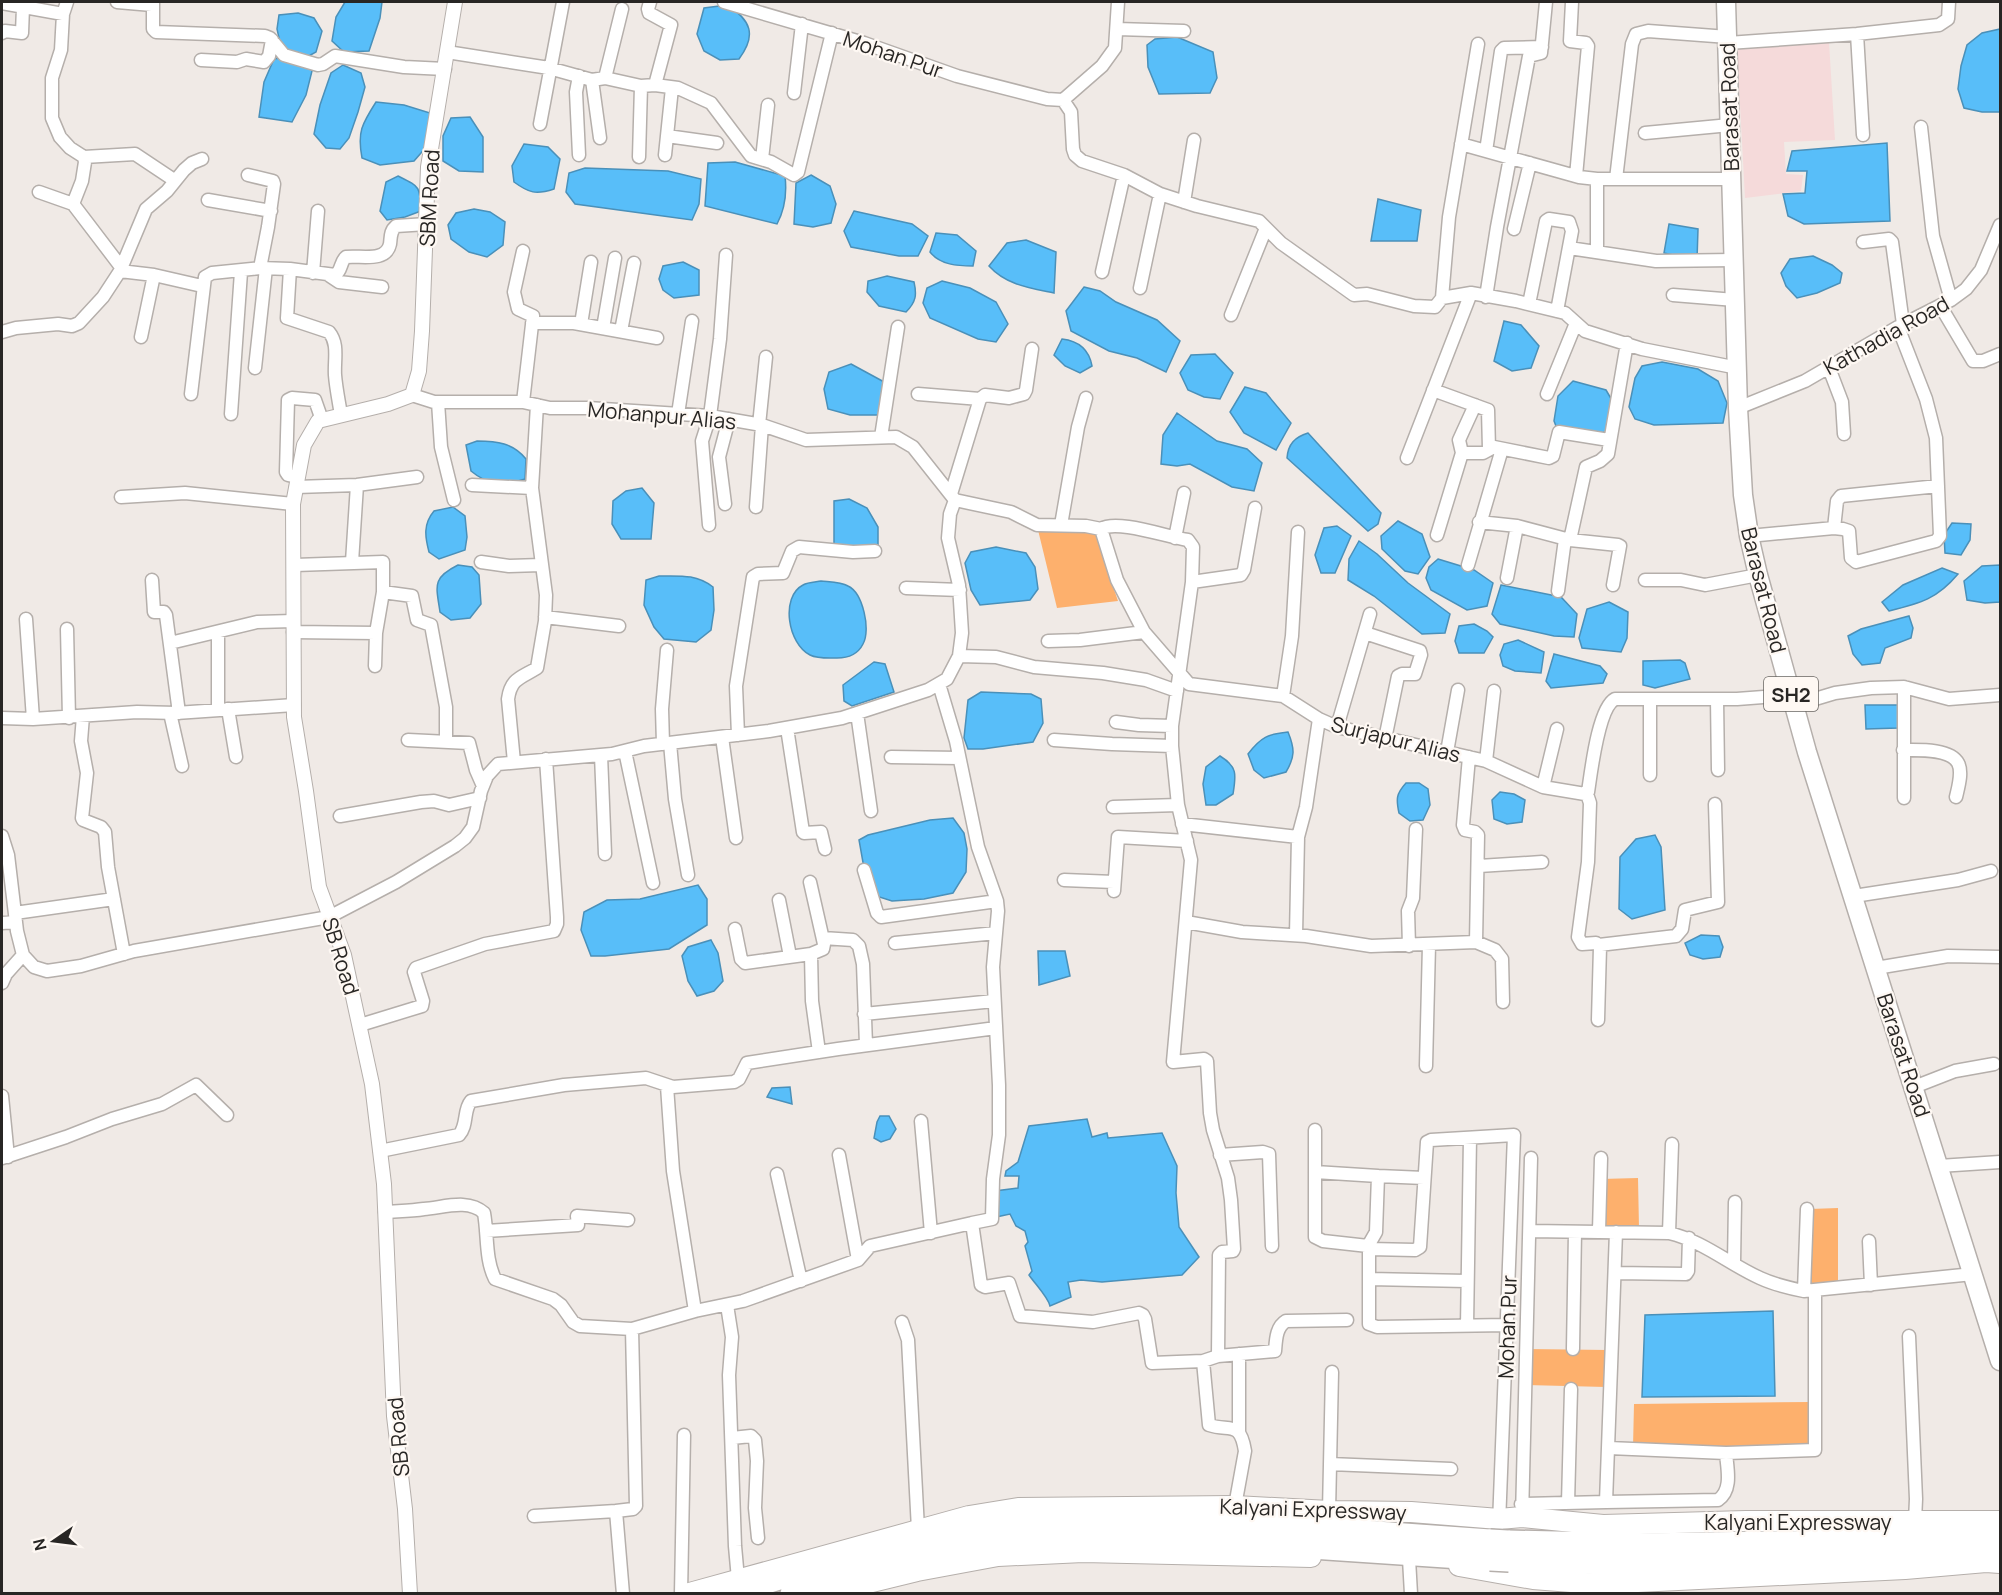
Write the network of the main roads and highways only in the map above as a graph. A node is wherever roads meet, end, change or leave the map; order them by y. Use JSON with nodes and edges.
{"nodes":[{"id":1,"x":1726,"y":2,"type":"edge"},
{"id":2,"x":2001,"y":1361,"type":"edge"},
{"id":3,"x":2001,"y":1521,"type":"edge"},
{"id":4,"x":2001,"y":1532,"type":"edge"},
{"id":5,"x":2001,"y":1549,"type":"edge"},
{"id":6,"x":1499,"y":1555,"type":"junction"},
{"id":7,"x":2001,"y":1563,"type":"edge"},
{"id":8,"x":735,"y":1586,"type":"edge"},
{"id":9,"x":852,"y":1590,"type":"edge"},
{"id":10,"x":686,"y":1593,"type":"edge"},
{"id":11,"x":791,"y":1593,"type":"edge"},
{"id":12,"x":822,"y":1593,"type":"edge"}],
"edges":[{"from":1,"to":2,"type":"main road","name":"Barasat Road","number":"SH2"},
{"from":3,"to":8,"type":"highway","name":"Kalyani Expressway"},
{"from":4,"to":6,"type":"highway"},
{"from":5,"to":6,"type":"highway"},
{"from":6,"to":7,"type":"highway"},
{"from":6,"to":8,"type":"highway"},
{"from":6,"to":9,"type":"highway"},
{"from":6,"to":11,"type":"highway"},
{"from":8,"to":10,"type":"highway","name":"Kalyani Expressway"},
{"from":9,"to":12,"type":"highway"}]}
